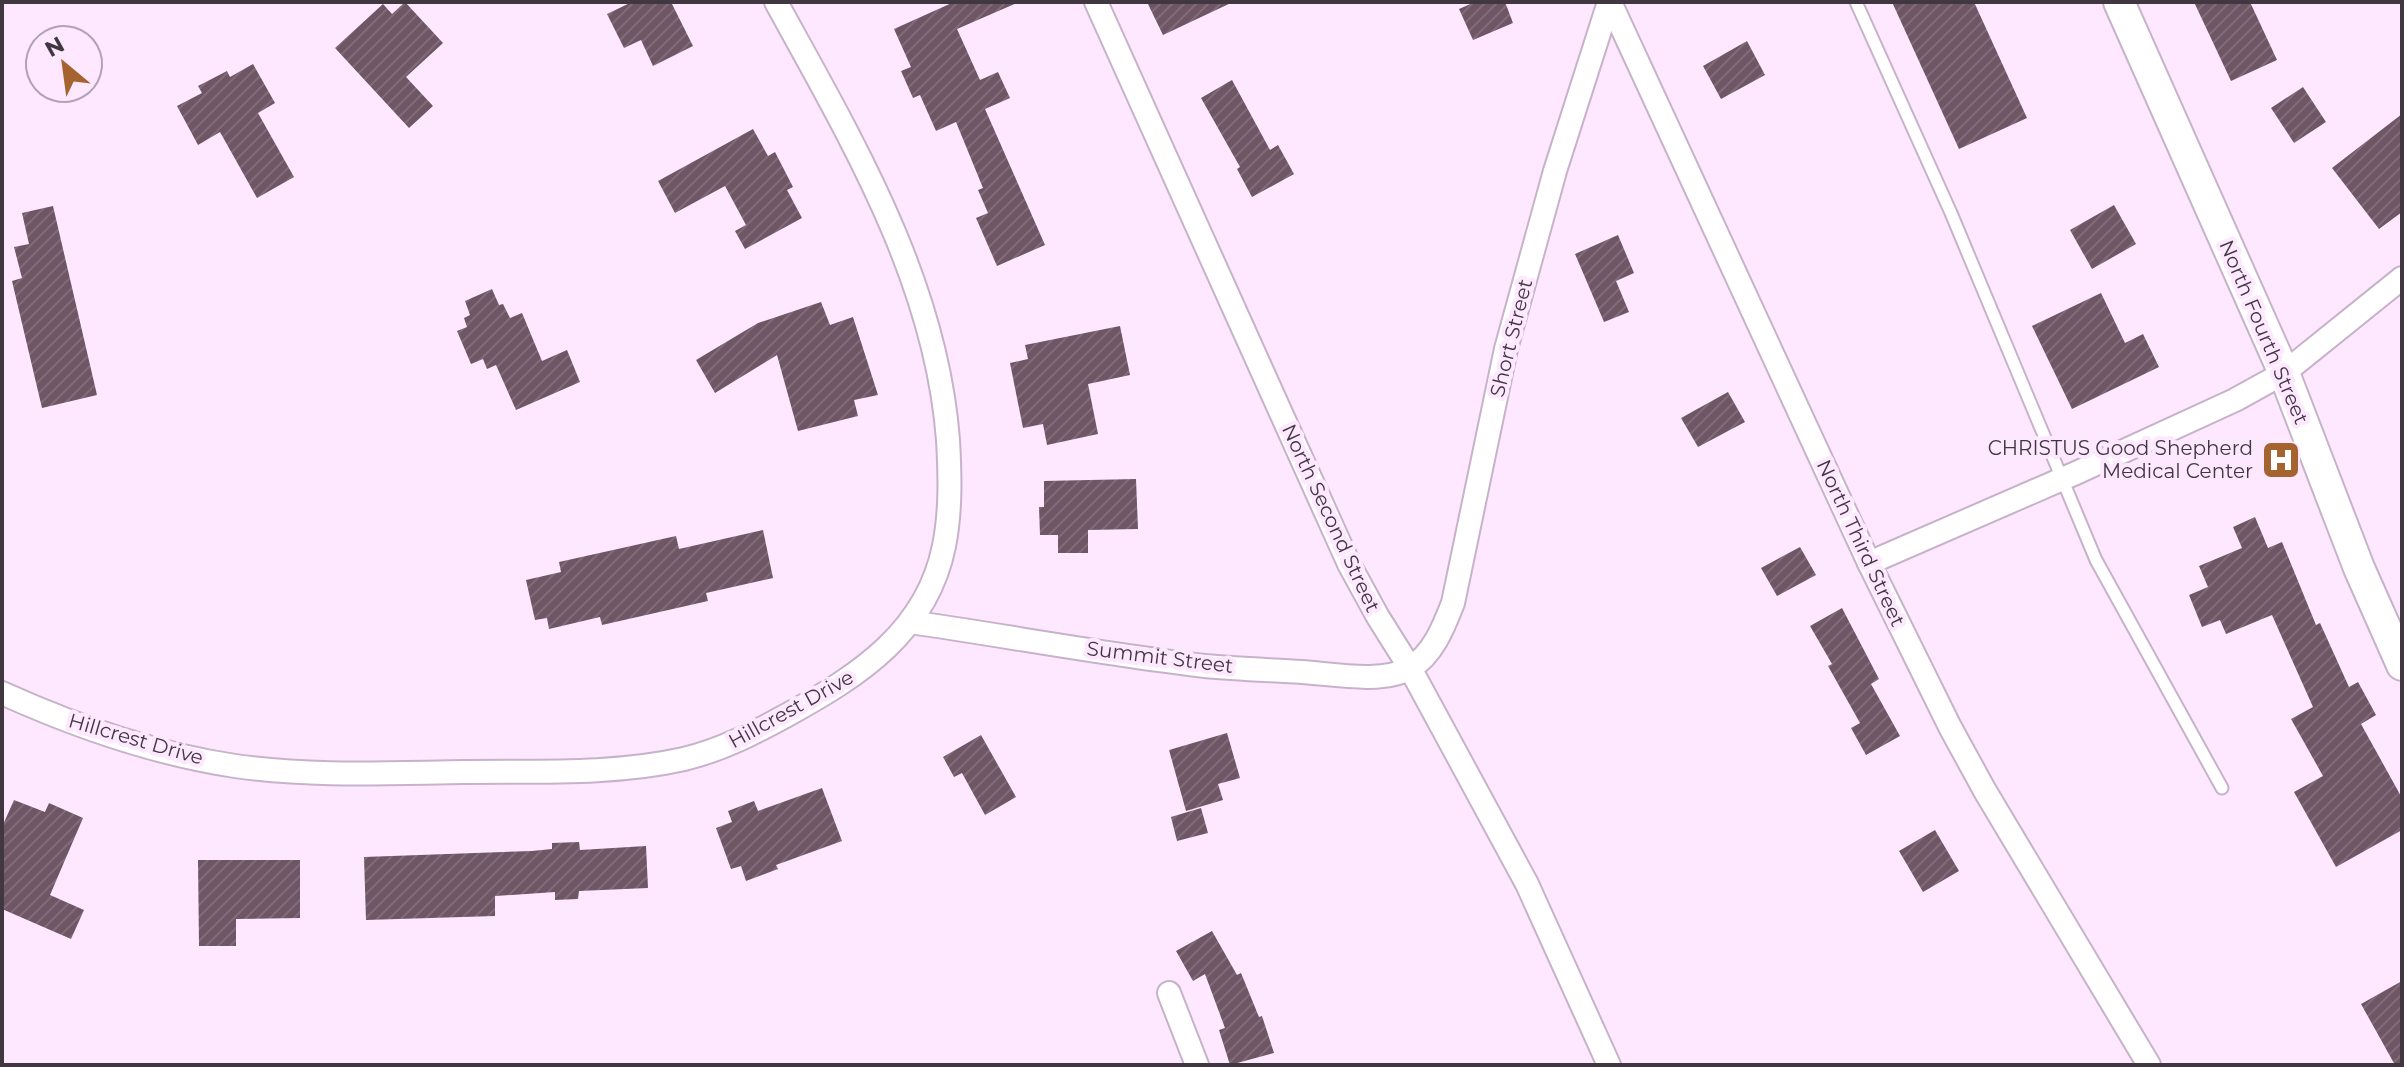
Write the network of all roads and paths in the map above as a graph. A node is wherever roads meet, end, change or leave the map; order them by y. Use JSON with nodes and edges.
{"nodes":[{"id":1,"x":776,"y":2,"type":"edge"},
{"id":2,"x":1096,"y":2,"type":"edge"},
{"id":3,"x":1610,"y":2,"type":"edge"},
{"id":4,"x":1856,"y":2,"type":"edge"},
{"id":5,"x":2119,"y":2,"type":"edge"},
{"id":6,"x":2402,"y":278,"type":"edge"},
{"id":7,"x":2284,"y":373,"type":"junction"},
{"id":8,"x":2061,"y":480,"type":"junction"},
{"id":9,"x":1869,"y":563,"type":"junction"},
{"id":10,"x":910,"y":622,"type":"junction"},
{"id":11,"x":2402,"y":665,"type":"edge"},
{"id":12,"x":1410,"y":668,"type":"junction"},
{"id":13,"x":2,"y":693,"type":"edge"},
{"id":14,"x":2222,"y":788,"type":"dead end"},
{"id":15,"x":1169,"y":993,"type":"dead end"},
{"id":16,"x":1197,"y":1065,"type":"edge"},
{"id":17,"x":1609,"y":1065,"type":"edge"},
{"id":18,"x":2149,"y":1065,"type":"edge"}],
"edges":[{"from":1,"to":10,"type":"street","name":"Hillcrest Drive"},
{"from":2,"to":12,"type":"street","name":"North Second Street"},
{"from":3,"to":9,"type":"street","name":"North Third Street"},
{"from":3,"to":12,"type":"street","name":"Short Street"},
{"from":4,"to":8,"type":"lane"},
{"from":5,"to":7,"type":"main road","name":"North Fourth Street"},
{"from":6,"to":7,"type":"street"},
{"from":7,"to":8,"type":"street"},
{"from":7,"to":11,"type":"main road","name":"North Fourth Street"},
{"from":8,"to":9,"type":"street"},
{"from":8,"to":14,"type":"lane"},
{"from":9,"to":18,"type":"street","name":"North Third Street"},
{"from":10,"to":12,"type":"street","name":"Summit Street"},
{"from":10,"to":13,"type":"street","name":"Hillcrest Drive"},
{"from":12,"to":17,"type":"street","name":"North Second Street"},
{"from":15,"to":16,"type":"street"}]}
